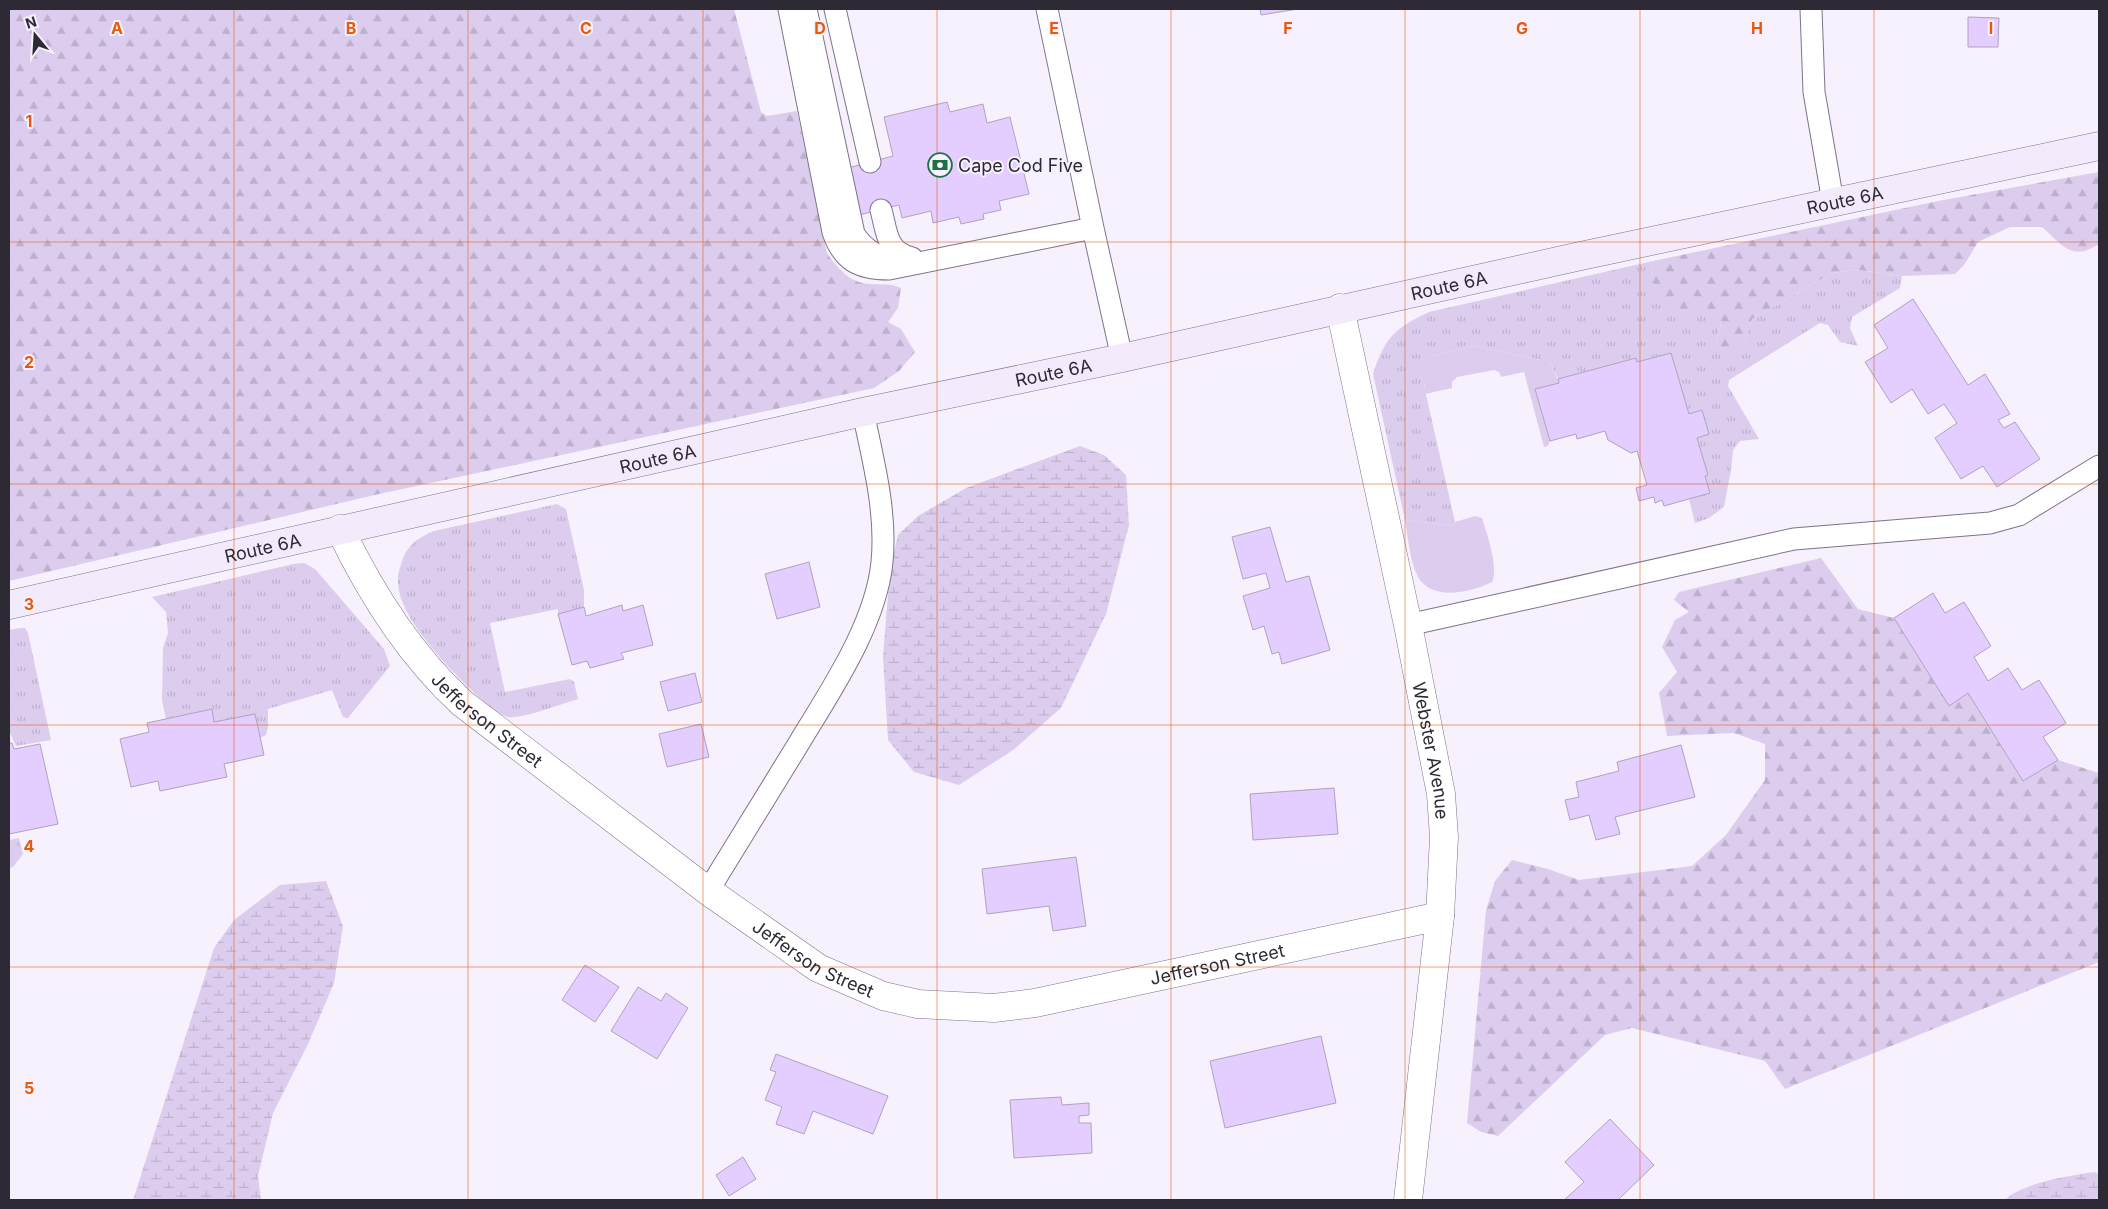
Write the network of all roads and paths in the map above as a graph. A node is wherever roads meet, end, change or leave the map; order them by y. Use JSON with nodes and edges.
{"nodes":[{"id":1,"x":789,"y":9,"type":"edge"},
{"id":2,"x":806,"y":9,"type":"edge"},
{"id":3,"x":835,"y":9,"type":"edge"},
{"id":4,"x":1047,"y":9,"type":"edge"},
{"id":5,"x":1811,"y":9,"type":"edge"},
{"id":6,"x":2099,"y":146,"type":"edge"},
{"id":7,"x":870,"y":162,"type":"dead end"},
{"id":8,"x":1833,"y":202,"type":"junction"},
{"id":9,"x":882,"y":210,"type":"dead end"},
{"id":10,"x":1093,"y":228,"type":"junction"},
{"id":11,"x":931,"y":262,"type":"junction"},
{"id":12,"x":1340,"y":308,"type":"junction"},
{"id":13,"x":1122,"y":358,"type":"junction"},
{"id":14,"x":863,"y":412,"type":"junction"},
{"id":15,"x":2099,"y":466,"type":"edge"},
{"id":16,"x":340,"y":529,"type":"junction"},
{"id":17,"x":9,"y":605,"type":"edge"},
{"id":18,"x":1408,"y":624,"type":"junction"},
{"id":19,"x":708,"y":892,"type":"junction"},
{"id":20,"x":1440,"y":916,"type":"junction"},
{"id":21,"x":1408,"y":1200,"type":"edge"}],
"edges":[{"from":1,"to":11,"type":"lane"},
{"from":2,"to":11,"type":"lane"},
{"from":3,"to":7,"type":"lane"},
{"from":4,"to":10,"type":"lane"},
{"from":5,"to":8,"type":"lane"},
{"from":6,"to":8,"type":"main road","name":"Route 6A"},
{"from":8,"to":12,"type":"main road","name":"Route 6A"},
{"from":9,"to":11,"type":"lane"},
{"from":10,"to":11,"type":"lane"},
{"from":10,"to":13,"type":"lane"},
{"from":12,"to":13,"type":"main road","name":"Route 6A"},
{"from":12,"to":18,"type":"street","name":"Webster Avenue"},
{"from":13,"to":14,"type":"main road","name":"Route 6A"},
{"from":14,"to":16,"type":"main road","name":"Route 6A"},
{"from":14,"to":19,"type":"lane"},
{"from":15,"to":18,"type":"lane"},
{"from":16,"to":17,"type":"main road","name":"Route 6A"},
{"from":16,"to":19,"type":"street","name":"Jefferson Street"},
{"from":18,"to":20,"type":"street","name":"Webster Avenue"},
{"from":19,"to":20,"type":"street","name":"Jefferson Street"},
{"from":20,"to":21,"type":"street","name":"Webster Avenue"}]}
